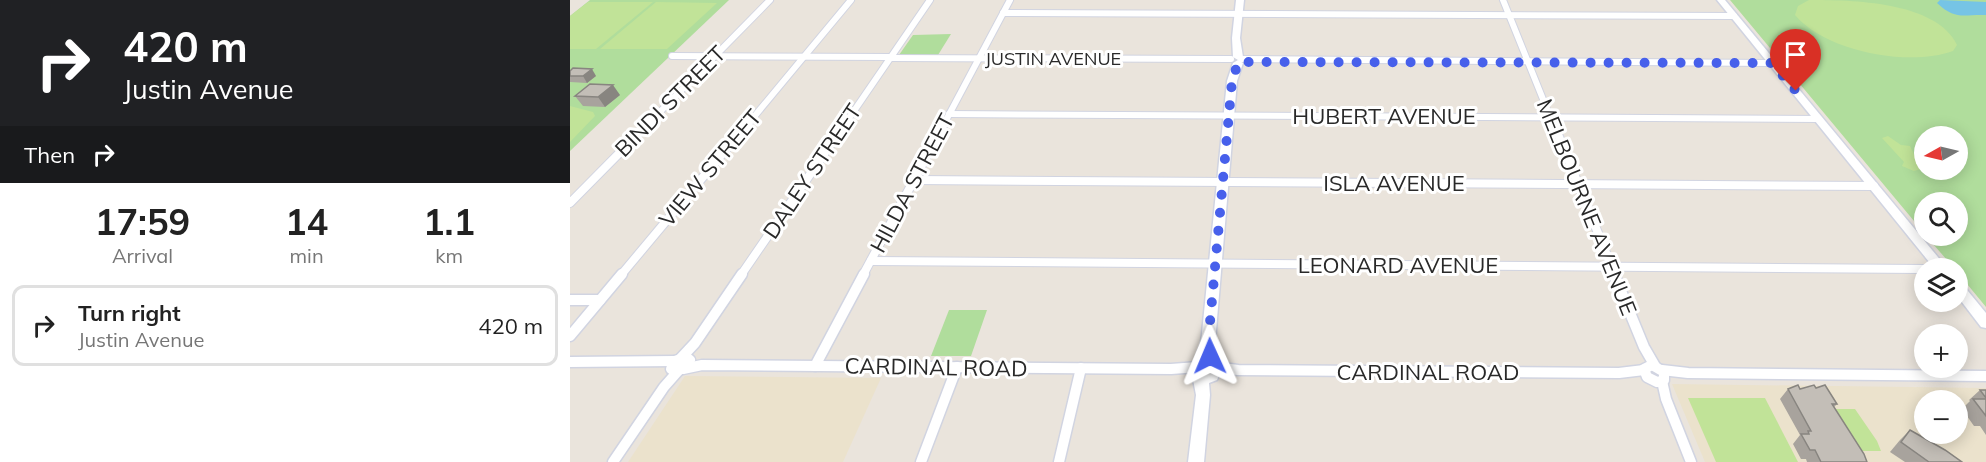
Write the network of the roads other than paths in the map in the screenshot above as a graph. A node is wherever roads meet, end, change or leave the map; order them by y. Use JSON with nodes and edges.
{"nodes":[{"id":1,"x":770,"y":0,"type":"edge"},
{"id":2,"x":851,"y":0,"type":"edge"},
{"id":3,"x":930,"y":0,"type":"edge"},
{"id":4,"x":1010,"y":0,"type":"edge"},
{"id":5,"x":1240,"y":0,"type":"edge"},
{"id":6,"x":1503,"y":0,"type":"edge"},
{"id":7,"x":1721,"y":0,"type":"edge"},
{"id":8,"x":1003,"y":13,"type":"junction"},
{"id":9,"x":1238,"y":14,"type":"junction"},
{"id":10,"x":1509,"y":15,"type":"junction"},
{"id":11,"x":1734,"y":16,"type":"junction"},
{"id":12,"x":672,"y":56,"type":"dead end"},
{"id":13,"x":715,"y":57,"type":"junction"},
{"id":14,"x":803,"y":57,"type":"junction"},
{"id":15,"x":890,"y":58,"type":"junction"},
{"id":16,"x":978,"y":59,"type":"junction"},
{"id":17,"x":1236,"y":61,"type":"junction"},
{"id":18,"x":1528,"y":62,"type":"junction"},
{"id":19,"x":1772,"y":63,"type":"junction"},
{"id":20,"x":949,"y":114,"type":"junction"},
{"id":21,"x":1229,"y":115,"type":"junction"},
{"id":22,"x":1550,"y":117,"type":"junction"},
{"id":23,"x":1819,"y":119,"type":"junction"},
{"id":24,"x":914,"y":180,"type":"junction"},
{"id":25,"x":1223,"y":182,"type":"junction"},
{"id":26,"x":1578,"y":184,"type":"junction"},
{"id":27,"x":1874,"y":186,"type":"junction"},
{"id":28,"x":570,"y":203,"type":"edge"},
{"id":29,"x":1933,"y":258,"type":"edge"},
{"id":30,"x":871,"y":261,"type":"junction"},
{"id":31,"x":1215,"y":264,"type":"junction"},
{"id":32,"x":1611,"y":266,"type":"junction"},
{"id":33,"x":1914,"y":269,"type":"edge"},
{"id":34,"x":570,"y":300,"type":"edge"},
{"id":35,"x":600,"y":300,"type":"junction"},
{"id":36,"x":1968,"y":300,"type":"edge"},
{"id":37,"x":1986,"y":323,"type":"edge"},
{"id":38,"x":570,"y":336,"type":"edge"},
{"id":39,"x":570,"y":362,"type":"edge"},
{"id":40,"x":680,"y":364,"type":"junction"},
{"id":41,"x":815,"y":366,"type":"junction"},
{"id":42,"x":957,"y":367,"type":"junction"},
{"id":43,"x":1081,"y":368,"type":"junction"},
{"id":44,"x":1206,"y":370,"type":"junction"},
{"id":45,"x":1655,"y":374,"type":"junction"},
{"id":46,"x":1986,"y":376,"type":"edge"},
{"id":47,"x":613,"y":462,"type":"edge"},
{"id":48,"x":921,"y":462,"type":"edge"},
{"id":49,"x":1059,"y":462,"type":"edge"},
{"id":50,"x":1197,"y":462,"type":"edge"},
{"id":51,"x":1691,"y":462,"type":"edge"}],
"edges":[{"from":1,"to":13,"type":"street","name":"BINDI STREET"},
{"from":2,"to":14,"type":"street","name":"VIEW STREET"},
{"from":3,"to":15,"type":"street","name":"DALEY STREET"},
{"from":4,"to":8,"type":"street","name":"HILDA STREET"},
{"from":5,"to":9,"type":"street"},
{"from":6,"to":10,"type":"street","name":"MELBOURNE AVENUE"},
{"from":7,"to":11,"type":"street"},
{"from":8,"to":9,"type":"street"},
{"from":8,"to":16,"type":"street","name":"HILDA STREET"},
{"from":9,"to":10,"type":"street"},
{"from":9,"to":17,"type":"street"},
{"from":10,"to":11,"type":"street"},
{"from":10,"to":18,"type":"street","name":"MELBOURNE AVENUE"},
{"from":11,"to":19,"type":"street"},
{"from":12,"to":13,"type":"street","name":"JUSTIN AVENUE"},
{"from":13,"to":14,"type":"street","name":"JUSTIN AVENUE"},
{"from":13,"to":28,"type":"street","name":"BINDI STREET"},
{"from":14,"to":15,"type":"street","name":"JUSTIN AVENUE"},
{"from":14,"to":35,"type":"street","name":"VIEW STREET"},
{"from":15,"to":16,"type":"street","name":"JUSTIN AVENUE"},
{"from":15,"to":40,"type":"street","name":"DALEY STREET"},
{"from":16,"to":17,"type":"street","name":"JUSTIN AVENUE"},
{"from":16,"to":20,"type":"street","name":"HILDA STREET"},
{"from":17,"to":18,"type":"street","name":"JUSTIN AVENUE"},
{"from":17,"to":21,"type":"street"},
{"from":18,"to":19,"type":"street","name":"JUSTIN AVENUE"},
{"from":18,"to":22,"type":"street","name":"MELBOURNE AVENUE"},
{"from":19,"to":23,"type":"street"},
{"from":20,"to":21,"type":"street","name":"HUBERT AVENUE"},
{"from":20,"to":24,"type":"street","name":"HILDA STREET"},
{"from":21,"to":22,"type":"street","name":"HUBERT AVENUE"},
{"from":21,"to":25,"type":"street"},
{"from":22,"to":23,"type":"street","name":"HUBERT AVENUE"},
{"from":22,"to":26,"type":"street","name":"MELBOURNE AVENUE"},
{"from":23,"to":27,"type":"street"},
{"from":24,"to":25,"type":"street","name":"ISLA AVENUE"},
{"from":24,"to":30,"type":"street","name":"HILDA STREET"},
{"from":25,"to":26,"type":"street","name":"ISLA AVENUE"},
{"from":25,"to":31,"type":"street"},
{"from":26,"to":27,"type":"street","name":"ISLA AVENUE"},
{"from":26,"to":32,"type":"street","name":"MELBOURNE AVENUE"},
{"from":27,"to":29,"type":"street"},
{"from":30,"to":31,"type":"street","name":"LEONARD AVENUE"},
{"from":30,"to":41,"type":"street","name":"HILDA STREET"},
{"from":31,"to":32,"type":"street","name":"LEONARD AVENUE"},
{"from":31,"to":44,"type":"street"},
{"from":32,"to":33,"type":"street","name":"LEONARD AVENUE"},
{"from":32,"to":45,"type":"street","name":"MELBOURNE AVENUE"},
{"from":34,"to":35,"type":"street"},
{"from":35,"to":38,"type":"street","name":"VIEW STREET"},
{"from":36,"to":37,"type":"street"},
{"from":39,"to":40,"type":"street","name":"CARDINAL ROAD"},
{"from":40,"to":41,"type":"street","name":"CARDINAL ROAD"},
{"from":40,"to":47,"type":"street","name":"DALEY STREET"},
{"from":41,"to":42,"type":"street","name":"CARDINAL ROAD"},
{"from":42,"to":43,"type":"street","name":"CARDINAL ROAD"},
{"from":42,"to":48,"type":"street"},
{"from":43,"to":44,"type":"street","name":"CARDINAL ROAD"},
{"from":43,"to":49,"type":"street"},
{"from":44,"to":45,"type":"street","name":"CARDINAL ROAD"},
{"from":44,"to":50,"type":"street"},
{"from":45,"to":46,"type":"street","name":"CARDINAL ROAD"},
{"from":45,"to":51,"type":"street","name":"MELBOURNE AVENUE"}]}
